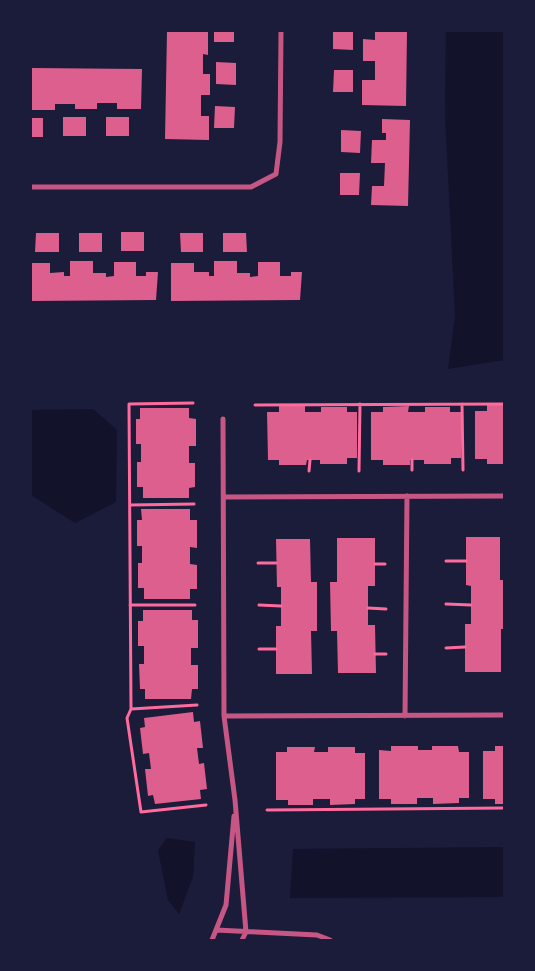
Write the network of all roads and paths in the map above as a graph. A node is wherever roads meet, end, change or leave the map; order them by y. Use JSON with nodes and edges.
{"nodes":[{"id":1,"x":280,"y":31,"type":"edge"},
{"id":2,"x":31,"y":187,"type":"edge"},
{"id":3,"x":194,"y":403,"type":"dead end"},
{"id":4,"x":360,"y":404,"type":"junction"},
{"id":5,"x":462,"y":404,"type":"junction"},
{"id":6,"x":504,"y":404,"type":"edge"},
{"id":7,"x":255,"y":405,"type":"dead end"},
{"id":8,"x":223,"y":419,"type":"dead end"},
{"id":9,"x":310,"y":460,"type":"dead end"},
{"id":10,"x":412,"y":460,"type":"dead end"},
{"id":11,"x":412,"y":470,"type":"dead end"},
{"id":12,"x":463,"y":470,"type":"dead end"},
{"id":13,"x":309,"y":471,"type":"dead end"},
{"id":14,"x":359,"y":471,"type":"dead end"},
{"id":15,"x":407,"y":496,"type":"junction"},
{"id":16,"x":504,"y":496,"type":"edge"},
{"id":17,"x":224,"y":497,"type":"junction"},
{"id":18,"x":194,"y":504,"type":"dead end"},
{"id":19,"x":130,"y":505,"type":"junction"},
{"id":20,"x":446,"y":561,"type":"dead end"},
{"id":21,"x":466,"y":561,"type":"dead end"},
{"id":22,"x":258,"y":563,"type":"dead end"},
{"id":23,"x":276,"y":563,"type":"dead end"},
{"id":24,"x":375,"y":564,"type":"dead end"},
{"id":25,"x":385,"y":564,"type":"dead end"},
{"id":26,"x":446,"y":604,"type":"dead end"},
{"id":27,"x":130,"y":605,"type":"junction"},
{"id":28,"x":195,"y":605,"type":"dead end"},
{"id":29,"x":259,"y":605,"type":"dead end"},
{"id":30,"x":471,"y":605,"type":"dead end"},
{"id":31,"x":281,"y":606,"type":"dead end"},
{"id":32,"x":368,"y":608,"type":"dead end"},
{"id":33,"x":386,"y":609,"type":"dead end"},
{"id":34,"x":465,"y":647,"type":"dead end"},
{"id":35,"x":446,"y":648,"type":"dead end"},
{"id":36,"x":259,"y":649,"type":"dead end"},
{"id":37,"x":276,"y":649,"type":"dead end"},
{"id":38,"x":376,"y":654,"type":"dead end"},
{"id":39,"x":386,"y":654,"type":"dead end"},
{"id":40,"x":197,"y":705,"type":"dead end"},
{"id":41,"x":130,"y":709,"type":"junction"},
{"id":42,"x":504,"y":715,"type":"edge"},
{"id":43,"x":224,"y":716,"type":"junction"},
{"id":44,"x":405,"y":716,"type":"junction"},
{"id":45,"x":235,"y":800,"type":"junction"},
{"id":46,"x":206,"y":805,"type":"dead end"},
{"id":47,"x":504,"y":808,"type":"edge"},
{"id":48,"x":267,"y":810,"type":"dead end"},
{"id":49,"x":216,"y":930,"type":"junction"},
{"id":50,"x":246,"y":932,"type":"junction"},
{"id":51,"x":212,"y":940,"type":"edge"},
{"id":52,"x":242,"y":940,"type":"edge"},
{"id":53,"x":330,"y":940,"type":"edge"}],
"edges":[{"from":1,"to":2,"type":"street"},
{"from":3,"to":19,"type":"path"},
{"from":4,"to":5,"type":"path"},
{"from":4,"to":7,"type":"path"},
{"from":4,"to":14,"type":"path"},
{"from":5,"to":6,"type":"path"},
{"from":5,"to":12,"type":"path"},
{"from":8,"to":17,"type":"street"},
{"from":9,"to":13,"type":"path"},
{"from":10,"to":11,"type":"path"},
{"from":15,"to":16,"type":"street"},
{"from":15,"to":17,"type":"street"},
{"from":15,"to":44,"type":"street"},
{"from":17,"to":43,"type":"street"},
{"from":18,"to":19,"type":"path"},
{"from":19,"to":27,"type":"path"},
{"from":20,"to":21,"type":"path"},
{"from":22,"to":23,"type":"path"},
{"from":24,"to":25,"type":"path"},
{"from":26,"to":30,"type":"path"},
{"from":27,"to":28,"type":"path"},
{"from":27,"to":41,"type":"path"},
{"from":29,"to":31,"type":"path"},
{"from":32,"to":33,"type":"path"},
{"from":34,"to":35,"type":"path"},
{"from":36,"to":37,"type":"path"},
{"from":38,"to":39,"type":"path"},
{"from":40,"to":41,"type":"path"},
{"from":41,"to":46,"type":"path"},
{"from":42,"to":44,"type":"street"},
{"from":43,"to":44,"type":"street"},
{"from":43,"to":45,"type":"street"},
{"from":45,"to":49,"type":"street"},
{"from":45,"to":50,"type":"street"},
{"from":47,"to":48,"type":"path"},
{"from":49,"to":50,"type":"street"},
{"from":49,"to":51,"type":"street"},
{"from":50,"to":52,"type":"street"},
{"from":50,"to":53,"type":"street"}]}
